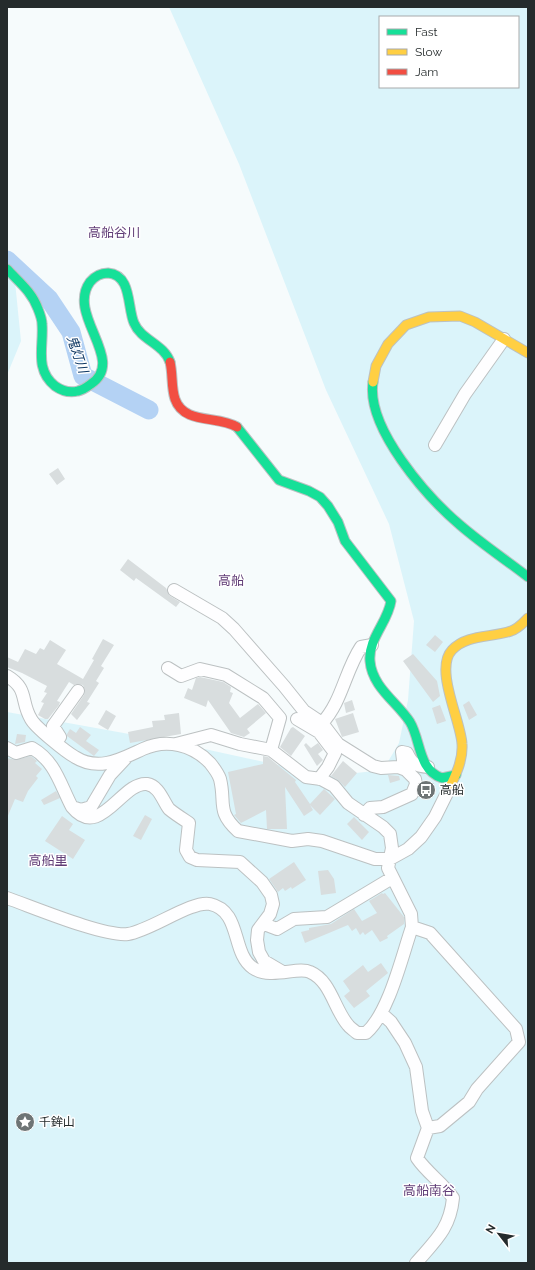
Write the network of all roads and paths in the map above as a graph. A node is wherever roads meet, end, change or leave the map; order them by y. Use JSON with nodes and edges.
{"nodes":[{"id":1,"x":7,"y":269,"type":"edge"},
{"id":2,"x":504,"y":339,"type":"junction"},
{"id":3,"x":528,"y":353,"type":"edge"},
{"id":4,"x":435,"y":445,"type":"dead end"},
{"id":5,"x":528,"y":577,"type":"edge"},
{"id":6,"x":174,"y":590,"type":"dead end"},
{"id":7,"x":528,"y":618,"type":"edge"},
{"id":8,"x":372,"y":646,"type":"junction"},
{"id":9,"x":168,"y":668,"type":"dead end"},
{"id":10,"x":7,"y":676,"type":"edge"},
{"id":11,"x":78,"y":691,"type":"dead end"},
{"id":12,"x":297,"y":719,"type":"dead end"},
{"id":13,"x":322,"y":723,"type":"junction"},
{"id":14,"x":56,"y":742,"type":"junction"},
{"id":15,"x":176,"y":744,"type":"junction"},
{"id":16,"x":7,"y":748,"type":"edge"},
{"id":17,"x":271,"y":750,"type":"junction"},
{"id":18,"x":127,"y":757,"type":"junction"},
{"id":19,"x":428,"y":767,"type":"junction"},
{"id":20,"x":404,"y":768,"type":"junction"},
{"id":21,"x":456,"y":775,"type":"junction"},
{"id":22,"x":439,"y":778,"type":"junction"},
{"id":23,"x":319,"y":779,"type":"junction"},
{"id":24,"x":448,"y":790,"type":"junction"},
{"id":25,"x":72,"y":807,"type":"junction"},
{"id":26,"x":364,"y":815,"type":"junction"},
{"id":27,"x":390,"y":858,"type":"junction"},
{"id":28,"x":392,"y":878,"type":"junction"},
{"id":29,"x":7,"y":898,"type":"edge"},
{"id":30,"x":264,"y":924,"type":"junction"},
{"id":31,"x":412,"y":927,"type":"junction"},
{"id":32,"x":286,"y":973,"type":"junction"},
{"id":33,"x":381,"y":1013,"type":"junction"},
{"id":34,"x":428,"y":1128,"type":"junction"},
{"id":35,"x":416,"y":1263,"type":"edge"}],
"edges":[{"from":1,"to":8,"type":"street"},
{"from":2,"to":3,"type":"street"},
{"from":2,"to":4,"type":"street"},
{"from":2,"to":5,"type":"street"},
{"from":6,"to":13,"type":"street"},
{"from":7,"to":21,"type":"street"},
{"from":8,"to":13,"type":"street"},
{"from":8,"to":19,"type":"street"},
{"from":9,"to":17,"type":"street"},
{"from":10,"to":14,"type":"street"},
{"from":11,"to":14,"type":"street"},
{"from":12,"to":23,"type":"street"},
{"from":13,"to":20,"type":"street"},
{"from":14,"to":18,"type":"street"},
{"from":15,"to":17,"type":"street"},
{"from":15,"to":18,"type":"street"},
{"from":15,"to":27,"type":"street"},
{"from":16,"to":25,"type":"street"},
{"from":17,"to":23,"type":"street"},
{"from":18,"to":25,"type":"street"},
{"from":19,"to":20,"type":"street"},
{"from":19,"to":22,"type":"street"},
{"from":20,"to":26,"type":"street"},
{"from":21,"to":22,"type":"street"},
{"from":21,"to":24,"type":"street"},
{"from":22,"to":24,"type":"street"},
{"from":23,"to":26,"type":"street"},
{"from":24,"to":27,"type":"street"},
{"from":25,"to":30,"type":"street"},
{"from":26,"to":27,"type":"street"},
{"from":27,"to":28,"type":"street"},
{"from":28,"to":30,"type":"street"},
{"from":28,"to":31,"type":"street"},
{"from":29,"to":32,"type":"street"},
{"from":30,"to":32,"type":"street"},
{"from":31,"to":33,"type":"street"},
{"from":31,"to":34,"type":"street"},
{"from":32,"to":33,"type":"street"},
{"from":33,"to":34,"type":"street"},
{"from":34,"to":35,"type":"street"}]}
